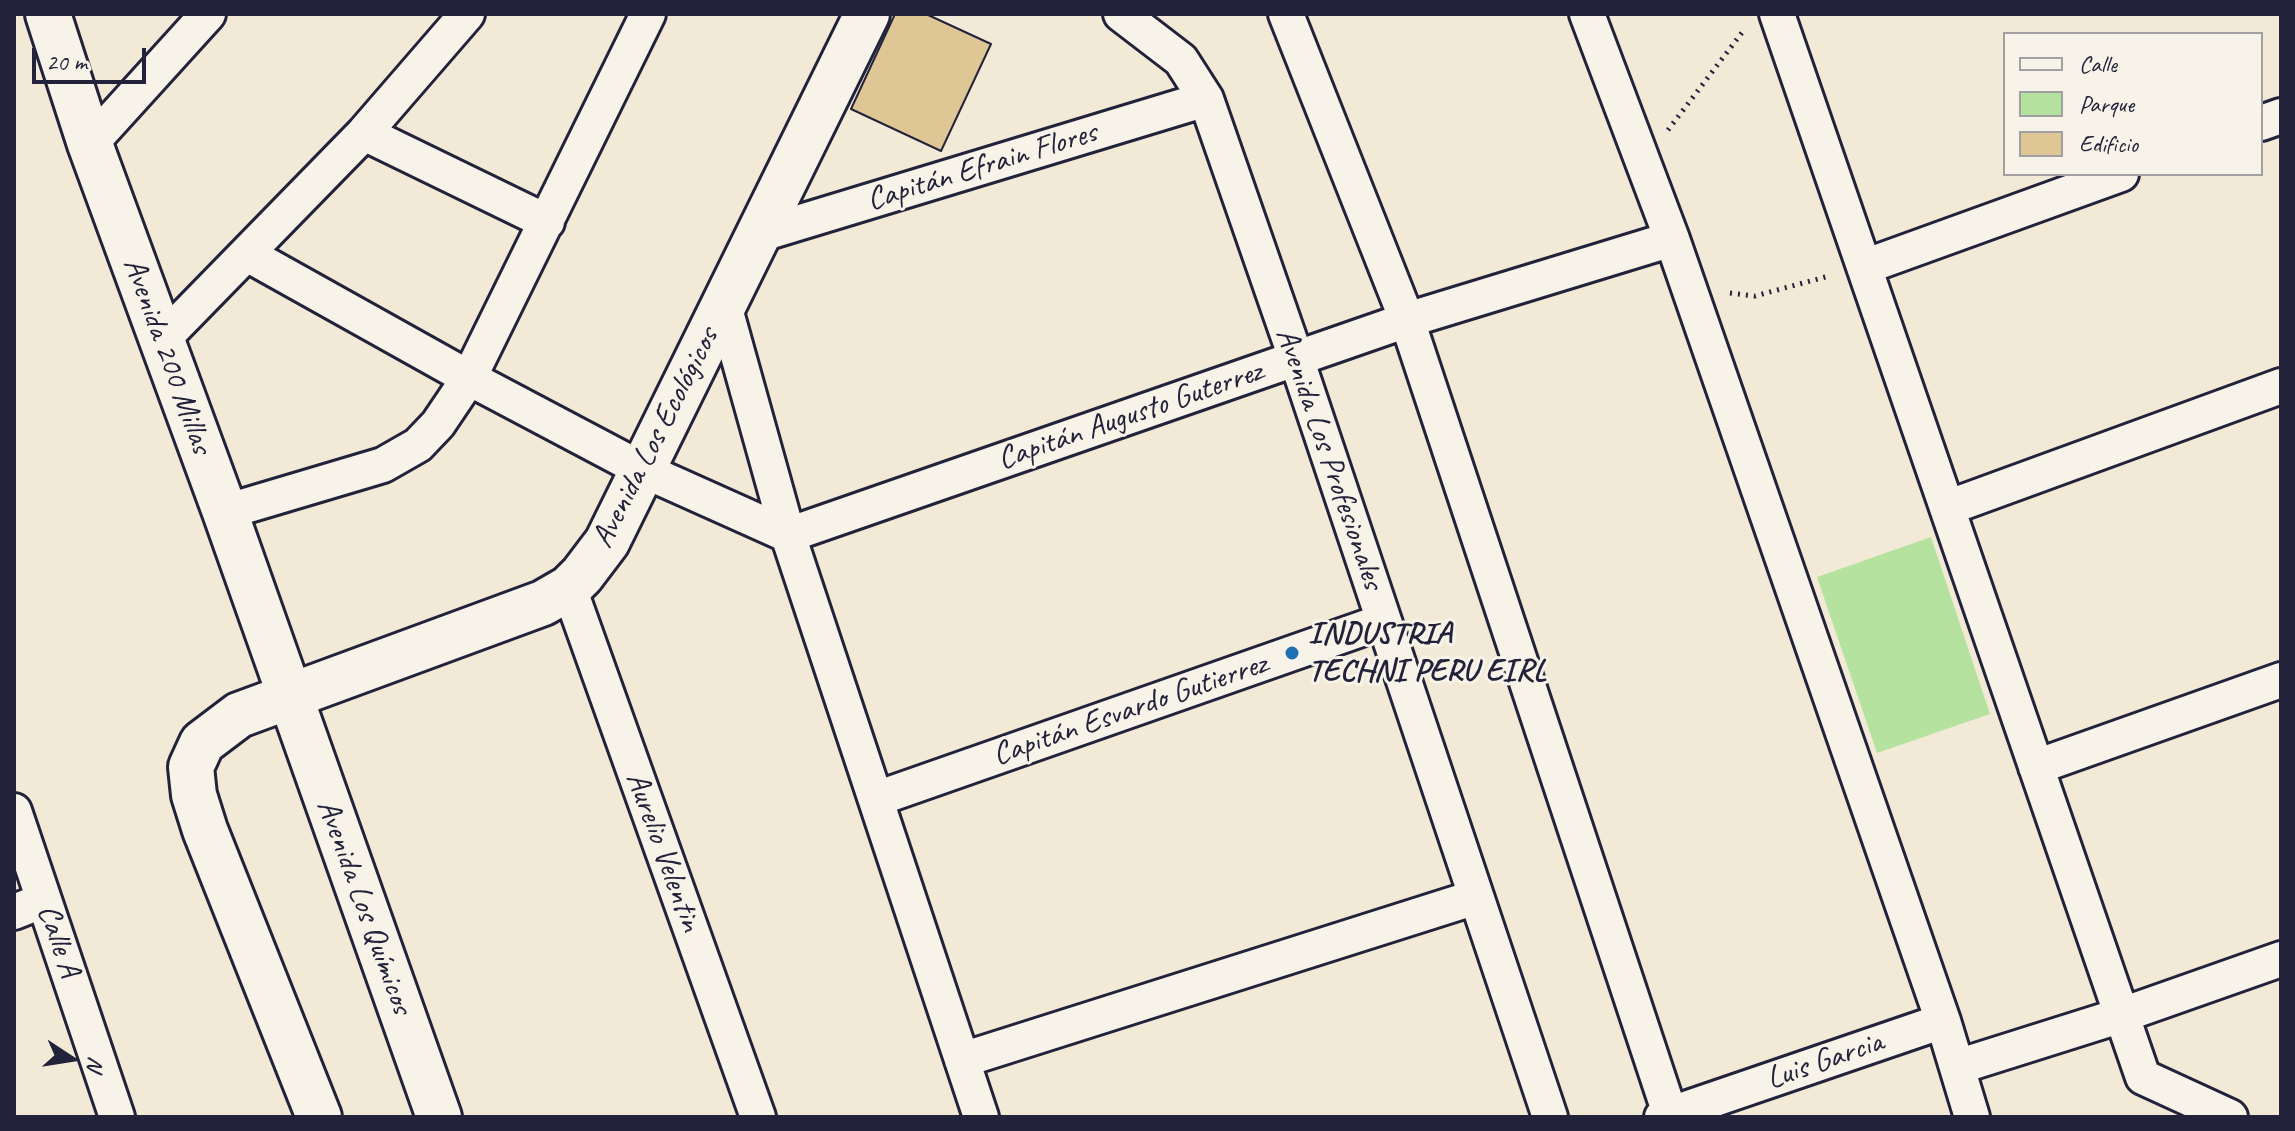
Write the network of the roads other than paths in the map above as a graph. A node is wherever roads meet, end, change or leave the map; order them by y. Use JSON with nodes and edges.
{"nodes":[{"id":1,"x":48,"y":14,"type":"edge"},
{"id":2,"x":208,"y":14,"type":"edge"},
{"id":3,"x":467,"y":14,"type":"edge"},
{"id":4,"x":648,"y":14,"type":"edge"},
{"id":5,"x":867,"y":14,"type":"edge"},
{"id":6,"x":1121,"y":14,"type":"edge"},
{"id":7,"x":1286,"y":14,"type":"edge"},
{"id":8,"x":1587,"y":14,"type":"edge"},
{"id":9,"x":1761,"y":20,"type":"edge"},
{"id":10,"x":1206,"y":99,"type":"junction"},
{"id":11,"x":364,"y":133,"type":"junction"},
{"id":12,"x":90,"y":144,"type":"junction"},
{"id":13,"x":2115,"y":176,"type":"edge"},
{"id":14,"x":547,"y":222,"type":"junction"},
{"id":15,"x":758,"y":235,"type":"junction"},
{"id":16,"x":1672,"y":239,"type":"junction"},
{"id":17,"x":247,"y":254,"type":"junction"},
{"id":18,"x":1864,"y":267,"type":"junction"},
{"id":19,"x":724,"y":305,"type":"junction"},
{"id":20,"x":1407,"y":320,"type":"junction"},
{"id":21,"x":161,"y":341,"type":"junction"},
{"id":22,"x":1296,"y":358,"type":"junction"},
{"id":23,"x":469,"y":378,"type":"junction"},
{"id":24,"x":2281,"y":386,"type":"edge"},
{"id":25,"x":643,"y":470,"type":"junction"},
{"id":26,"x":1947,"y":508,"type":"junction"},
{"id":27,"x":225,"y":512,"type":"junction"},
{"id":28,"x":788,"y":535,"type":"junction"},
{"id":29,"x":569,"y":588,"type":"junction"},
{"id":30,"x":1384,"y":621,"type":"junction"},
{"id":31,"x":2281,"y":680,"type":"edge"},
{"id":32,"x":290,"y":697,"type":"junction"},
{"id":33,"x":2036,"y":767,"type":"junction"},
{"id":34,"x":876,"y":799,"type":"junction"},
{"id":35,"x":14,"y":811,"type":"edge"},
{"id":36,"x":1476,"y":897,"type":"junction"},
{"id":37,"x":29,"y":906,"type":"edge"},
{"id":38,"x":2281,"y":959,"type":"edge"},
{"id":39,"x":2122,"y":1015,"type":"junction"},
{"id":40,"x":1943,"y":1021,"type":"junction"},
{"id":41,"x":962,"y":1060,"type":"junction"},
{"id":42,"x":1957,"y":1067,"type":"junction"},
{"id":43,"x":1668,"y":1116,"type":"edge"},
{"id":44,"x":117,"y":1117,"type":"edge"},
{"id":45,"x":319,"y":1117,"type":"edge"},
{"id":46,"x":439,"y":1117,"type":"edge"},
{"id":47,"x":758,"y":1117,"type":"edge"},
{"id":48,"x":981,"y":1117,"type":"edge"},
{"id":49,"x":1550,"y":1117,"type":"edge"},
{"id":50,"x":1972,"y":1117,"type":"edge"},
{"id":51,"x":2230,"y":1117,"type":"edge"}],
"edges":[{"from":1,"to":12,"type":"main road","name":"Avenida 200 Millas"},
{"from":2,"to":12,"type":"street"},
{"from":3,"to":11,"type":"street"},
{"from":4,"to":14,"type":"street"},
{"from":5,"to":15,"type":"main road","name":"Avenida Los Ecológicos"},
{"from":6,"to":10,"type":"street","name":"Avenida Los Profesionales"},
{"from":7,"to":20,"type":"street"},
{"from":8,"to":16,"type":"street"},
{"from":9,"to":18,"type":"street"},
{"from":10,"to":15,"type":"street","name":"Capitán Efrain Flores"},
{"from":10,"to":22,"type":"street","name":"Avenida Los Profesionales"},
{"from":11,"to":14,"type":"street"},
{"from":11,"to":17,"type":"street"},
{"from":12,"to":21,"type":"main road","name":"Avenida 200 Millas"},
{"from":13,"to":18,"type":"street"},
{"from":14,"to":23,"type":"street"},
{"from":15,"to":19,"type":"main road","name":"Avenida Los Ecológicos"},
{"from":16,"to":20,"type":"street","name":"Capitán Augusto Guterrez"},
{"from":16,"to":40,"type":"street"},
{"from":17,"to":21,"type":"street"},
{"from":17,"to":23,"type":"street"},
{"from":18,"to":26,"type":"street"},
{"from":19,"to":25,"type":"main road","name":"Avenida Los Ecológicos"},
{"from":19,"to":28,"type":"street"},
{"from":20,"to":22,"type":"street","name":"Capitán Augusto Guterrez"},
{"from":20,"to":43,"type":"street"},
{"from":21,"to":27,"type":"main road","name":"Avenida 200 Millas"},
{"from":22,"to":28,"type":"street","name":"Capitán Augusto Guterrez"},
{"from":22,"to":30,"type":"street","name":"Avenida Los Profesionales"},
{"from":23,"to":25,"type":"street"},
{"from":23,"to":27,"type":"street"},
{"from":24,"to":26,"type":"street"},
{"from":25,"to":28,"type":"street"},
{"from":25,"to":29,"type":"main road","name":"Avenida Los Ecológicos"},
{"from":26,"to":33,"type":"street"},
{"from":27,"to":32,"type":"main road","name":"Avenida 200 Millas"},
{"from":28,"to":34,"type":"street"},
{"from":29,"to":32,"type":"main road","name":"Avenida Los Ecológicos"},
{"from":29,"to":47,"type":"street","name":"Aurelio Velentin"},
{"from":30,"to":34,"type":"street","name":"Capitán Esvardo Gutierrez"},
{"from":30,"to":36,"type":"street","name":"Avenida Los Profesionales"},
{"from":31,"to":33,"type":"street"},
{"from":32,"to":45,"type":"main road","name":"Avenida Los Ecológicos"},
{"from":32,"to":46,"type":"main road","name":"Avenida Los Químicos"},
{"from":33,"to":39,"type":"street"},
{"from":34,"to":41,"type":"street"},
{"from":35,"to":37,"type":"street","name":"Calle A"},
{"from":36,"to":41,"type":"street"},
{"from":36,"to":49,"type":"street","name":"Avenida Los Profesionales"},
{"from":37,"to":44,"type":"street","name":"Calle A"},
{"from":38,"to":39,"type":"street"},
{"from":39,"to":42,"type":"street"},
{"from":39,"to":51,"type":"street"},
{"from":40,"to":42,"type":"street"},
{"from":40,"to":43,"type":"street","name":"Luis Garcia"},
{"from":41,"to":48,"type":"street"},
{"from":42,"to":50,"type":"street"}]}
